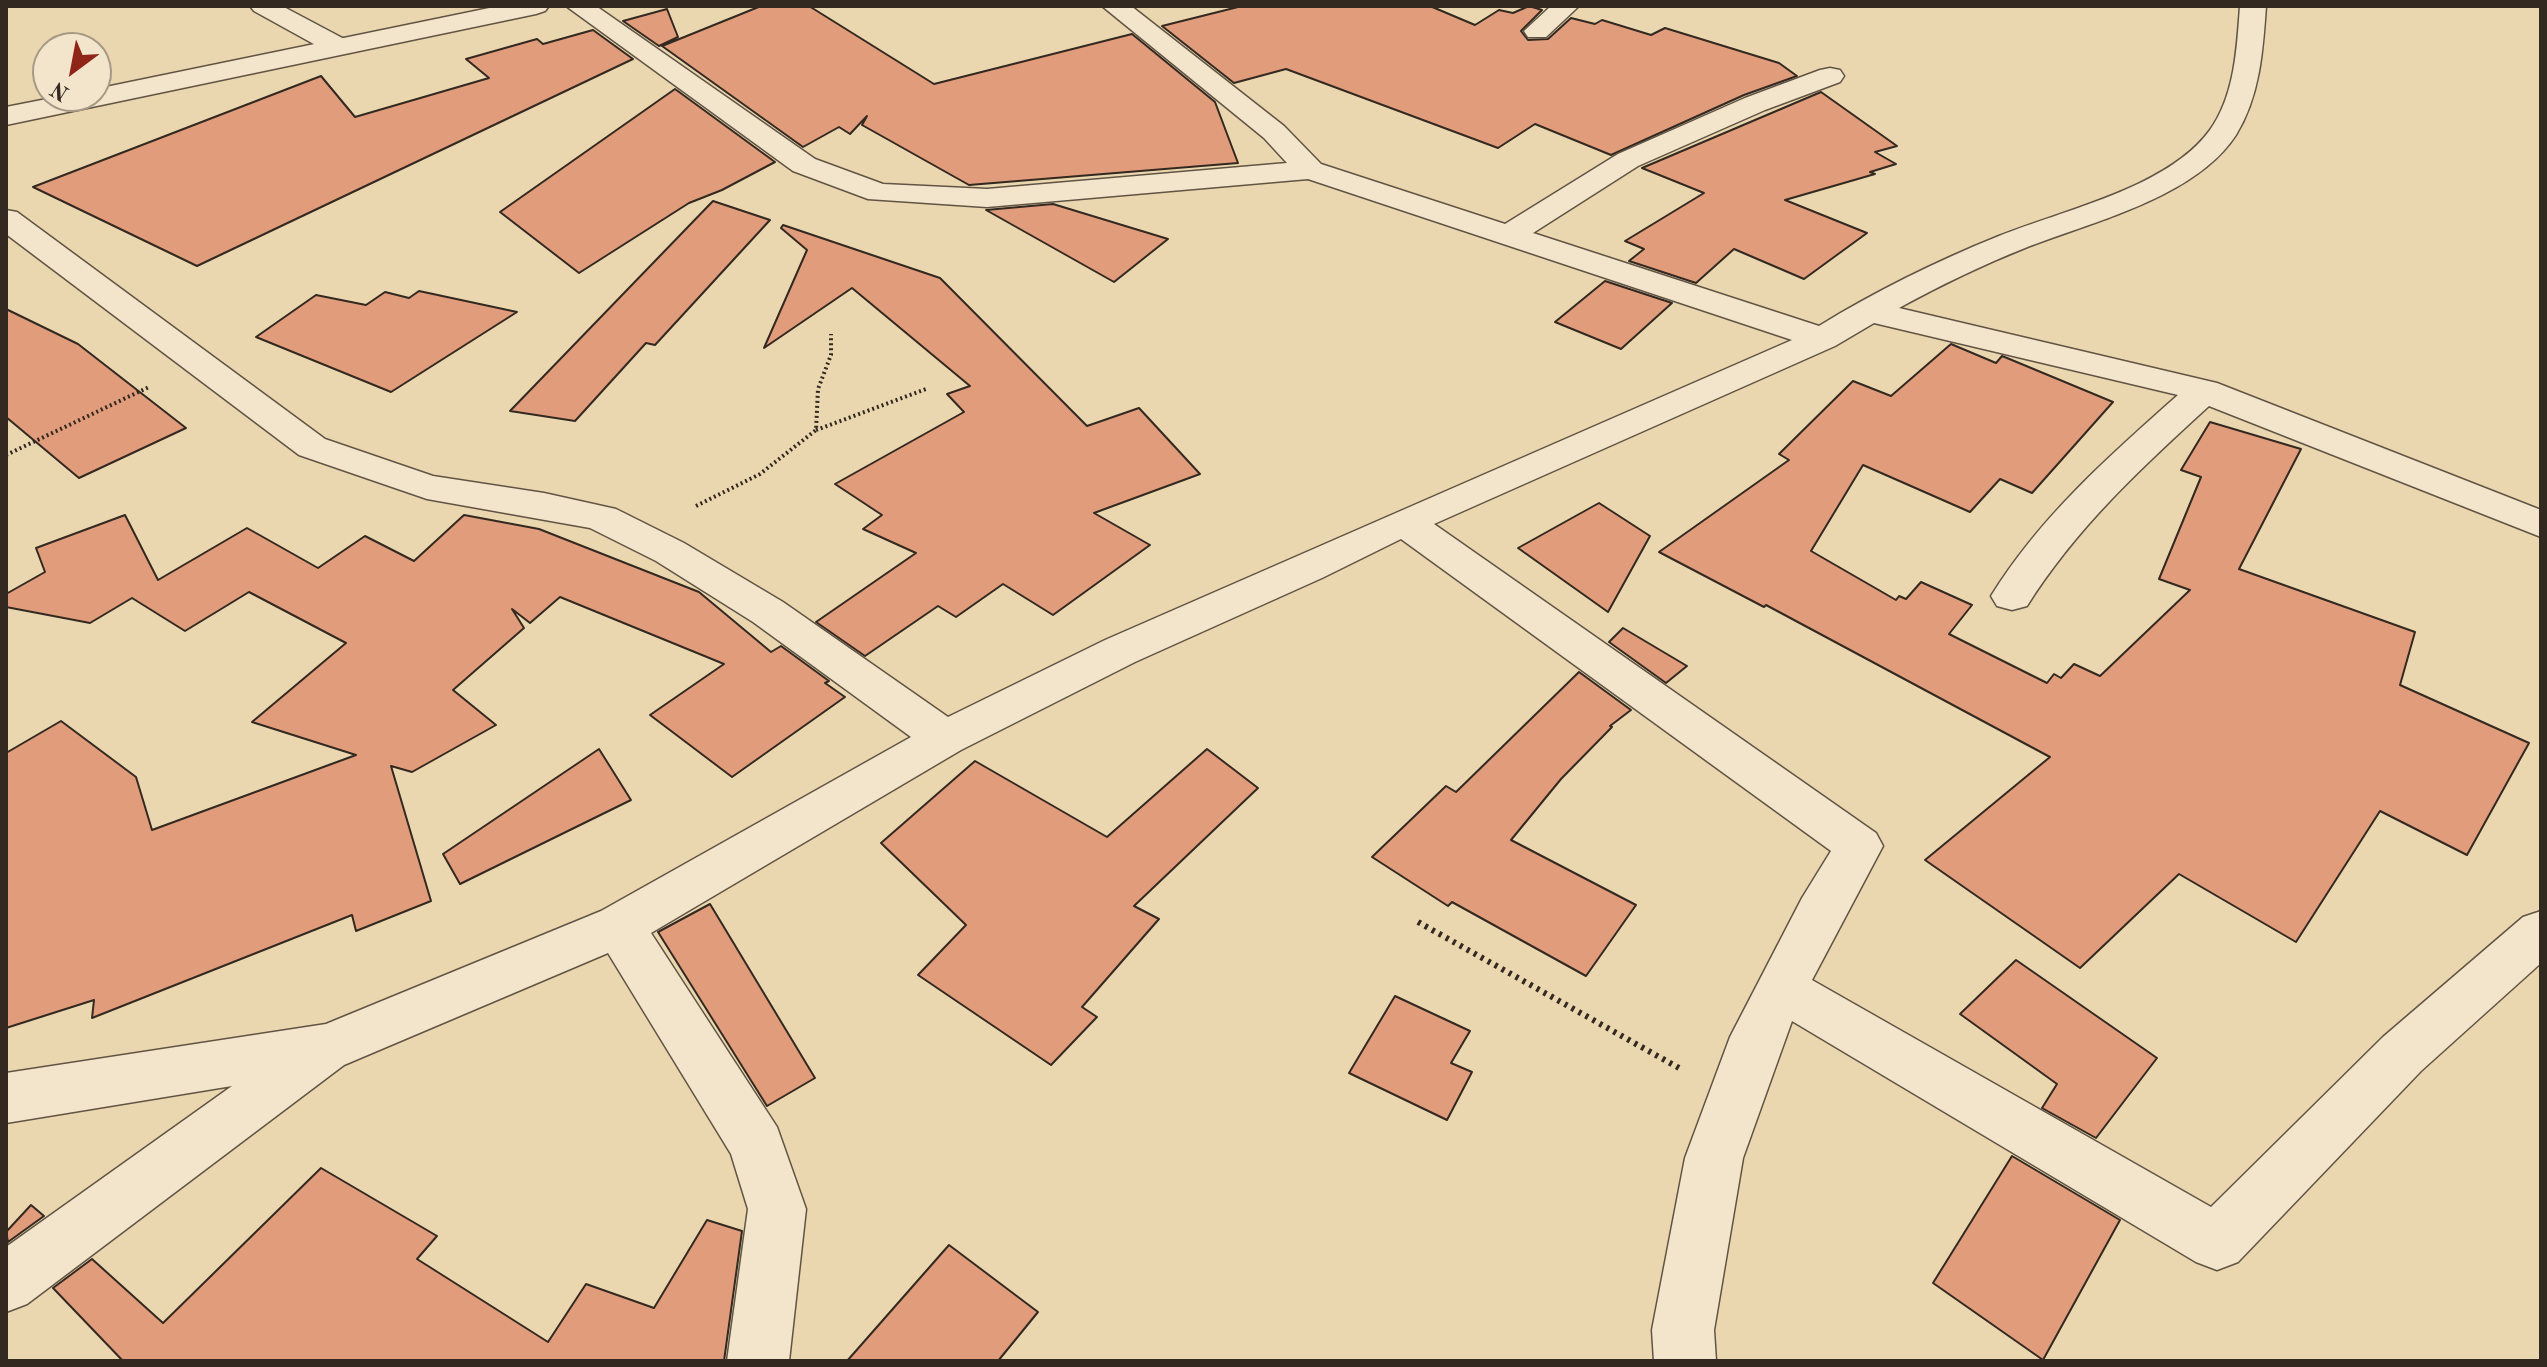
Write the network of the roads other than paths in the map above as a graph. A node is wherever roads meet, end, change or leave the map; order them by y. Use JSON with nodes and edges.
{"nodes":[{"id":1,"x":263,"y":6,"type":"edge"},
{"id":2,"x":536,"y":6,"type":"edge"},
{"id":3,"x":579,"y":6,"type":"edge"},
{"id":4,"x":1115,"y":6,"type":"edge"},
{"id":5,"x":1566,"y":6,"type":"edge"},
{"id":6,"x":2253,"y":6,"type":"edge"},
{"id":7,"x":1537,"y":31,"type":"dead end"},
{"id":8,"x":339,"y":47,"type":"junction"},
{"id":9,"x":1830,"y":76,"type":"dead end"},
{"id":10,"x":6,"y":116,"type":"edge"},
{"id":11,"x":1310,"y":170,"type":"junction"},
{"id":12,"x":6,"y":219,"type":"edge"},
{"id":13,"x":1507,"y":236,"type":"junction"},
{"id":14,"x":1867,"y":311,"type":"junction"},
{"id":15,"x":1823,"y":339,"type":"junction"},
{"id":16,"x":2204,"y":391,"type":"junction"},
{"id":17,"x":1404,"y":522,"type":"junction"},
{"id":18,"x":2541,"y":524,"type":"edge"},
{"id":19,"x":2012,"y":596,"type":"dead end"},
{"id":20,"x":945,"y":738,"type":"junction"},
{"id":21,"x":619,"y":926,"type":"junction"},
{"id":22,"x":2541,"y":932,"type":"edge"},
{"id":23,"x":1782,"y":989,"type":"junction"},
{"id":24,"x":330,"y":1047,"type":"junction"},
{"id":25,"x":6,"y":1098,"type":"edge"},
{"id":26,"x":6,"y":1283,"type":"edge"},
{"id":27,"x":758,"y":1361,"type":"edge"},
{"id":28,"x":1685,"y":1361,"type":"edge"}],
"edges":[{"from":1,"to":8,"type":"street"},
{"from":2,"to":8,"type":"street"},
{"from":3,"to":11,"type":"street"},
{"from":4,"to":11,"type":"street"},
{"from":5,"to":7,"type":"street"},
{"from":6,"to":14,"type":"street"},
{"from":8,"to":10,"type":"street"},
{"from":9,"to":13,"type":"street"},
{"from":11,"to":13,"type":"street"},
{"from":12,"to":20,"type":"street"},
{"from":13,"to":15,"type":"street"},
{"from":14,"to":15,"type":"street"},
{"from":14,"to":16,"type":"street"},
{"from":15,"to":17,"type":"street"},
{"from":16,"to":18,"type":"street"},
{"from":16,"to":19,"type":"street"},
{"from":17,"to":20,"type":"street"},
{"from":17,"to":23,"type":"street"},
{"from":20,"to":21,"type":"street"},
{"from":21,"to":24,"type":"street"},
{"from":21,"to":27,"type":"street"},
{"from":22,"to":23,"type":"street"},
{"from":23,"to":28,"type":"street"},
{"from":24,"to":25,"type":"street"},
{"from":24,"to":26,"type":"street"}]}
